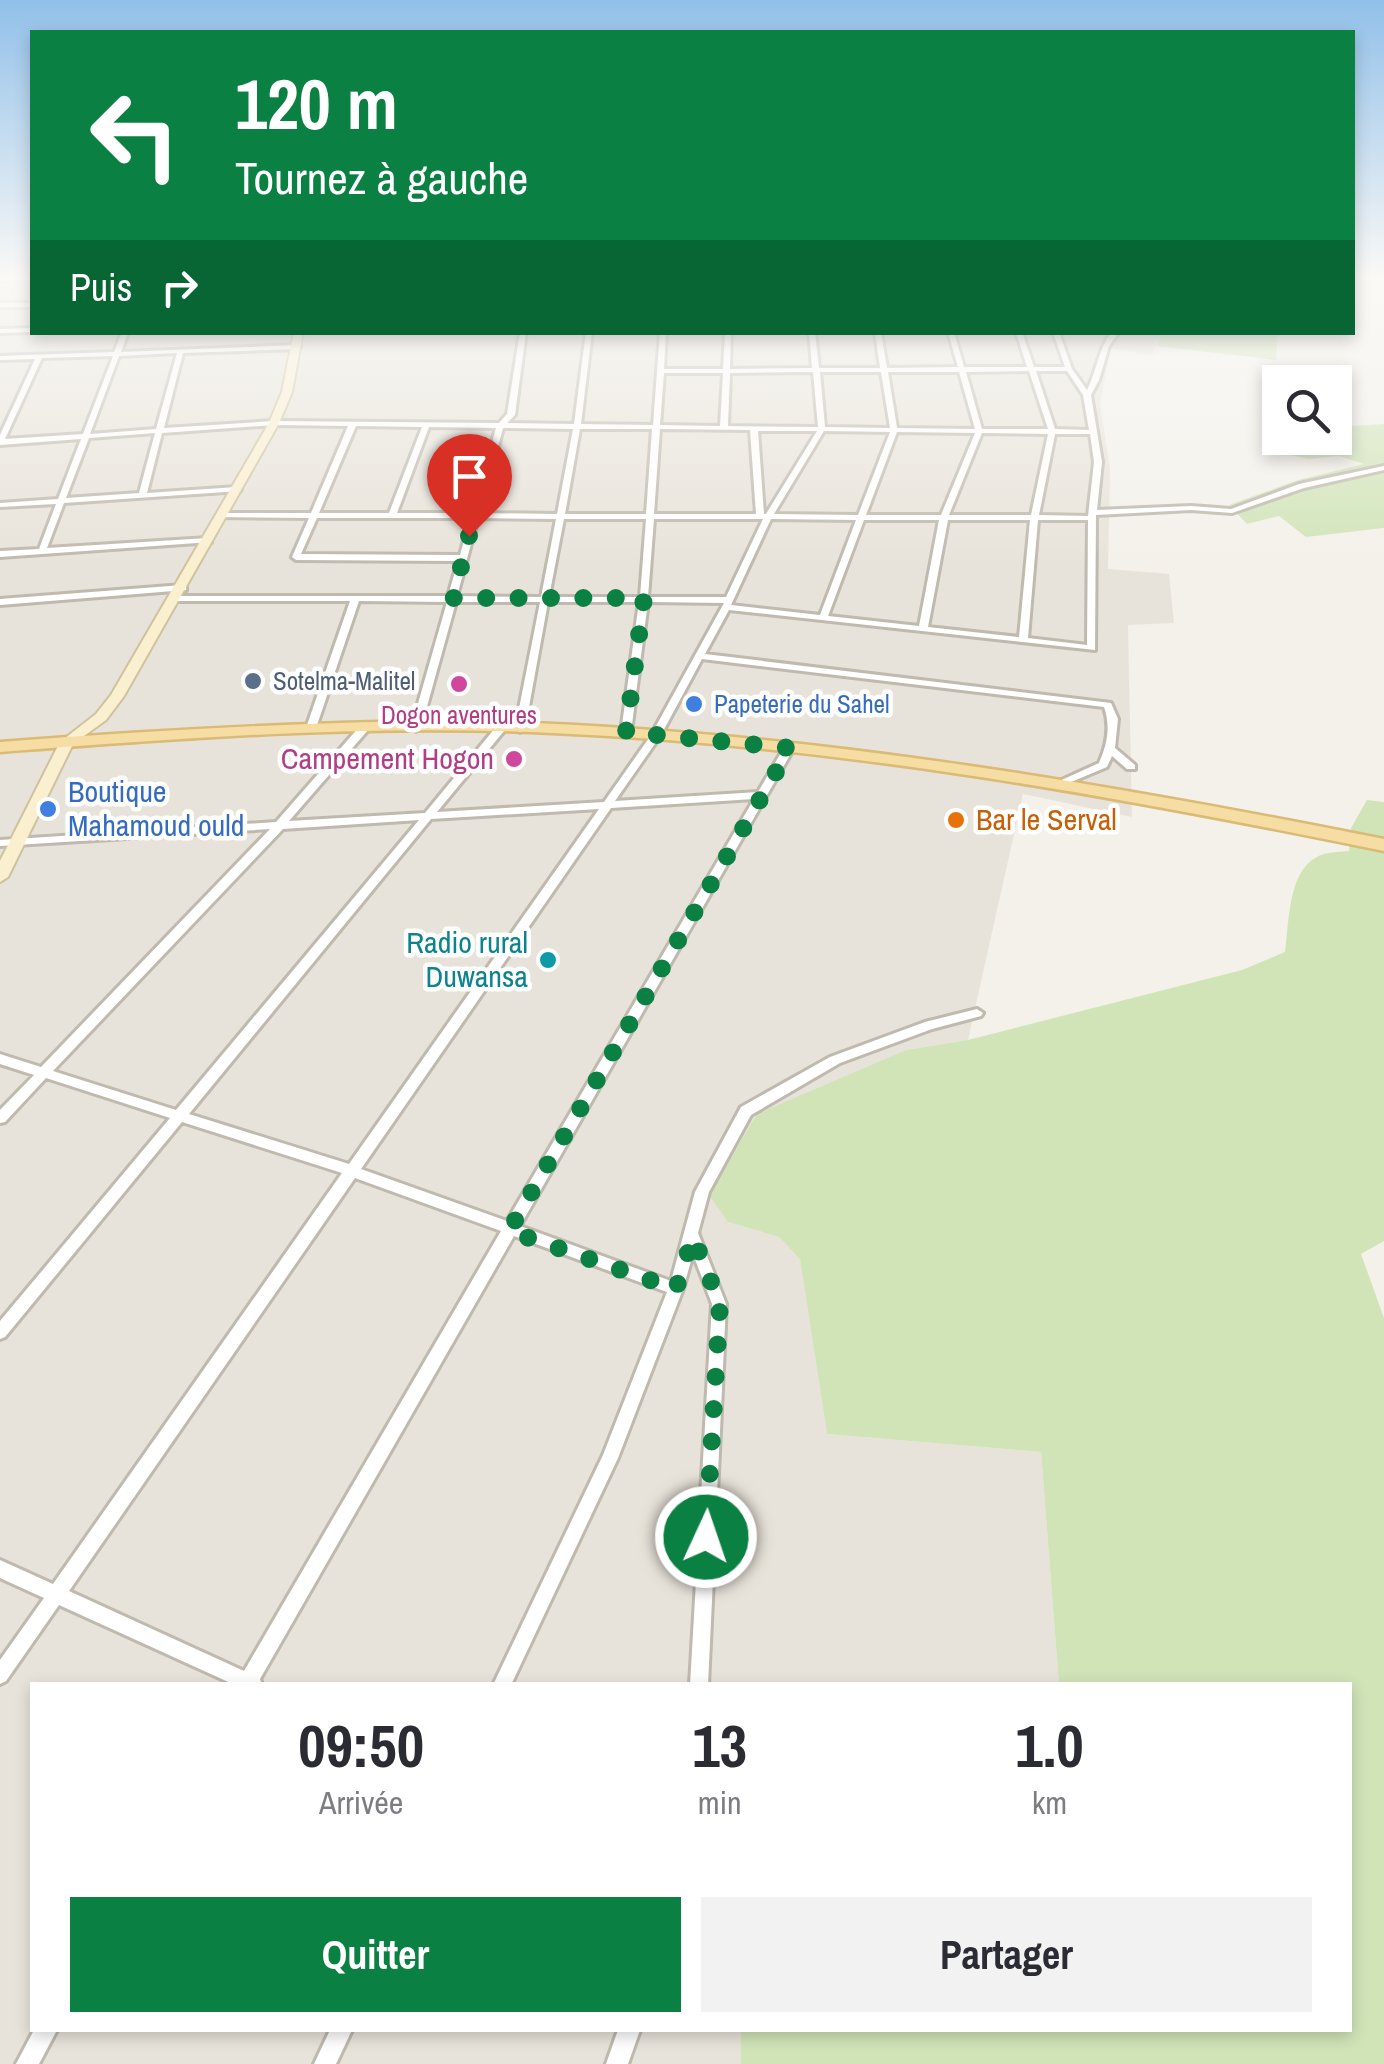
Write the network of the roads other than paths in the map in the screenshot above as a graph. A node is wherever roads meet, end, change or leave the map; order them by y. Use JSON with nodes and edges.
{"nodes":[{"id":1,"x":31,"y":373,"type":"edge"},
{"id":2,"x":109,"y":373,"type":"edge"},
{"id":3,"x":174,"y":373,"type":"edge"},
{"id":4,"x":292,"y":373,"type":"edge"},
{"id":5,"x":517,"y":373,"type":"edge"},
{"id":6,"x":584,"y":373,"type":"edge"},
{"id":7,"x":660,"y":373,"type":"edge"},
{"id":8,"x":726,"y":373,"type":"edge"},
{"id":9,"x":817,"y":373,"type":"edge"},
{"id":10,"x":886,"y":373,"type":"edge"},
{"id":11,"x":963,"y":373,"type":"edge"},
{"id":12,"x":1030,"y":373,"type":"edge"},
{"id":13,"x":1072,"y":373,"type":"edge"},
{"id":14,"x":1099,"y":373,"type":"edge"},
{"id":15,"x":1086,"y":395,"type":"junction"},
{"id":16,"x":274,"y":424,"type":"junction"},
{"id":17,"x":353,"y":424,"type":"junction"},
{"id":18,"x":426,"y":425,"type":"junction"},
{"id":19,"x":500,"y":426,"type":"junction"},
{"id":20,"x":577,"y":427,"type":"junction"},
{"id":21,"x":656,"y":428,"type":"junction"},
{"id":22,"x":724,"y":428,"type":"junction"},
{"id":23,"x":754,"y":429,"type":"junction"},
{"id":24,"x":822,"y":429,"type":"junction"},
{"id":25,"x":894,"y":431,"type":"junction"},
{"id":26,"x":979,"y":431,"type":"junction"},
{"id":27,"x":158,"y":432,"type":"junction"},
{"id":28,"x":1052,"y":432,"type":"junction"},
{"id":29,"x":1090,"y":432,"type":"junction"},
{"id":30,"x":85,"y":437,"type":"junction"},
{"id":31,"x":0,"y":442,"type":"edge"},
{"id":32,"x":1384,"y":468,"type":"edge"},
{"id":33,"x":237,"y":489,"type":"junction"},
{"id":34,"x":142,"y":496,"type":"junction"},
{"id":35,"x":61,"y":501,"type":"junction"},
{"id":36,"x":0,"y":505,"type":"edge"},
{"id":37,"x":312,"y":513,"type":"junction"},
{"id":38,"x":393,"y":514,"type":"junction"},
{"id":39,"x":474,"y":514,"type":"junction"},
{"id":40,"x":222,"y":515,"type":"junction"},
{"id":41,"x":558,"y":515,"type":"junction"},
{"id":42,"x":1092,"y":515,"type":"junction"},
{"id":43,"x":650,"y":516,"type":"junction"},
{"id":44,"x":764,"y":516,"type":"junction"},
{"id":45,"x":864,"y":517,"type":"junction"},
{"id":46,"x":944,"y":518,"type":"junction"},
{"id":47,"x":1034,"y":518,"type":"junction"},
{"id":48,"x":208,"y":540,"type":"junction"},
{"id":49,"x":42,"y":551,"type":"junction"},
{"id":50,"x":0,"y":554,"type":"edge"},
{"id":51,"x":463,"y":558,"type":"junction"},
{"id":52,"x":180,"y":593,"type":"junction"},
{"id":53,"x":542,"y":597,"type":"junction"},
{"id":54,"x":356,"y":598,"type":"junction"},
{"id":55,"x":453,"y":598,"type":"junction"},
{"id":56,"x":644,"y":598,"type":"junction"},
{"id":57,"x":0,"y":602,"type":"edge"},
{"id":58,"x":728,"y":604,"type":"junction"},
{"id":59,"x":822,"y":618,"type":"junction"},
{"id":60,"x":922,"y":630,"type":"junction"},
{"id":61,"x":1023,"y":640,"type":"junction"},
{"id":62,"x":699,"y":656,"type":"junction"},
{"id":63,"x":311,"y":728,"type":"junction"},
{"id":64,"x":364,"y":728,"type":"junction"},
{"id":65,"x":416,"y":728,"type":"junction"},
{"id":66,"x":500,"y":729,"type":"junction"},
{"id":67,"x":520,"y":729,"type":"junction"},
{"id":68,"x":626,"y":732,"type":"junction"},
{"id":69,"x":656,"y":735,"type":"junction"},
{"id":70,"x":67,"y":742,"type":"junction"},
{"id":71,"x":0,"y":747,"type":"edge"},
{"id":72,"x":790,"y":748,"type":"junction"},
{"id":73,"x":1111,"y":750,"type":"junction"},
{"id":74,"x":1130,"y":767,"type":"dead end"},
{"id":75,"x":1060,"y":783,"type":"junction"},
{"id":76,"x":762,"y":795,"type":"junction"},
{"id":77,"x":606,"y":805,"type":"junction"},
{"id":78,"x":428,"y":817,"type":"junction"},
{"id":79,"x":278,"y":826,"type":"junction"},
{"id":80,"x":18,"y":842,"type":"junction"},
{"id":81,"x":0,"y":843,"type":"edge"},
{"id":82,"x":1384,"y":846,"type":"edge"},
{"id":83,"x":0,"y":877,"type":"edge"},
{"id":84,"x":977,"y":1014,"type":"dead end"},
{"id":85,"x":0,"y":1058,"type":"edge"},
{"id":86,"x":45,"y":1073,"type":"junction"},
{"id":87,"x":0,"y":1118,"type":"edge"},
{"id":88,"x":179,"y":1118,"type":"junction"},
{"id":89,"x":352,"y":1171,"type":"junction"},
{"id":90,"x":509,"y":1231,"type":"junction"},
{"id":91,"x":693,"y":1237,"type":"junction"},
{"id":92,"x":676,"y":1289,"type":"junction"},
{"id":93,"x":0,"y":1332,"type":"edge"},
{"id":94,"x":0,"y":1569,"type":"edge"},
{"id":95,"x":58,"y":1595,"type":"junction"},
{"id":96,"x":0,"y":1676,"type":"edge"},
{"id":97,"x":246,"y":1682,"type":"edge"},
{"id":98,"x":251,"y":1682,"type":"edge"},
{"id":99,"x":503,"y":1682,"type":"edge"},
{"id":100,"x":699,"y":1682,"type":"edge"},
{"id":101,"x":45,"y":2032,"type":"edge"},
{"id":102,"x":340,"y":2032,"type":"edge"},
{"id":103,"x":628,"y":2032,"type":"edge"},
{"id":104,"x":27,"y":2064,"type":"edge"},
{"id":105,"x":325,"y":2064,"type":"edge"},
{"id":106,"x":617,"y":2064,"type":"edge"}],
"edges":[{"from":1,"to":31,"type":"street"},
{"from":2,"to":30,"type":"street"},
{"from":3,"to":27,"type":"street"},
{"from":4,"to":16,"type":"main road"},
{"from":5,"to":19,"type":"street"},
{"from":6,"to":20,"type":"street"},
{"from":7,"to":21,"type":"street"},
{"from":8,"to":22,"type":"street"},
{"from":9,"to":24,"type":"street"},
{"from":10,"to":25,"type":"street"},
{"from":11,"to":26,"type":"street"},
{"from":12,"to":28,"type":"street"},
{"from":13,"to":15,"type":"street"},
{"from":14,"to":15,"type":"street"},
{"from":15,"to":29,"type":"street"},
{"from":16,"to":17,"type":"street"},
{"from":16,"to":27,"type":"street"},
{"from":16,"to":33,"type":"main road"},
{"from":17,"to":18,"type":"street"},
{"from":17,"to":37,"type":"street"},
{"from":18,"to":19,"type":"street"},
{"from":18,"to":38,"type":"street"},
{"from":19,"to":20,"type":"street"},
{"from":19,"to":39,"type":"street"},
{"from":20,"to":21,"type":"street"},
{"from":20,"to":41,"type":"street"},
{"from":21,"to":22,"type":"street"},
{"from":21,"to":43,"type":"street"},
{"from":22,"to":23,"type":"street"},
{"from":23,"to":24,"type":"street"},
{"from":23,"to":44,"type":"street"},
{"from":24,"to":25,"type":"street"},
{"from":24,"to":44,"type":"street"},
{"from":25,"to":26,"type":"street"},
{"from":25,"to":45,"type":"street"},
{"from":26,"to":28,"type":"street"},
{"from":26,"to":46,"type":"street"},
{"from":27,"to":30,"type":"street"},
{"from":27,"to":34,"type":"street"},
{"from":28,"to":29,"type":"street"},
{"from":28,"to":47,"type":"street"},
{"from":29,"to":42,"type":"street"},
{"from":30,"to":31,"type":"street"},
{"from":30,"to":35,"type":"street"},
{"from":32,"to":42,"type":"street"},
{"from":33,"to":34,"type":"street"},
{"from":33,"to":40,"type":"main road"},
{"from":34,"to":35,"type":"street"},
{"from":35,"to":36,"type":"street"},
{"from":35,"to":49,"type":"street"},
{"from":37,"to":38,"type":"street"},
{"from":37,"to":40,"type":"street"},
{"from":37,"to":51,"type":"street"},
{"from":38,"to":39,"type":"street"},
{"from":39,"to":41,"type":"street"},
{"from":39,"to":51,"type":"street"},
{"from":40,"to":48,"type":"main road"},
{"from":41,"to":43,"type":"street"},
{"from":41,"to":53,"type":"street"},
{"from":42,"to":47,"type":"street"},
{"from":42,"to":61,"type":"street"},
{"from":43,"to":44,"type":"street"},
{"from":43,"to":56,"type":"street"},
{"from":44,"to":45,"type":"street"},
{"from":44,"to":58,"type":"street"},
{"from":45,"to":46,"type":"street"},
{"from":45,"to":59,"type":"street"},
{"from":46,"to":47,"type":"street"},
{"from":46,"to":60,"type":"street"},
{"from":47,"to":61,"type":"street"},
{"from":48,"to":49,"type":"street"},
{"from":48,"to":52,"type":"main road"},
{"from":49,"to":50,"type":"street"},
{"from":51,"to":55,"type":"street"},
{"from":52,"to":54,"type":"street"},
{"from":52,"to":57,"type":"street"},
{"from":52,"to":70,"type":"main road"},
{"from":53,"to":55,"type":"street"},
{"from":53,"to":56,"type":"street"},
{"from":53,"to":67,"type":"street"},
{"from":54,"to":55,"type":"street"},
{"from":54,"to":63,"type":"street"},
{"from":55,"to":65,"type":"street"},
{"from":56,"to":58,"type":"street"},
{"from":56,"to":68,"type":"street"},
{"from":58,"to":59,"type":"street"},
{"from":58,"to":62,"type":"street"},
{"from":59,"to":60,"type":"street"},
{"from":60,"to":61,"type":"street"},
{"from":62,"to":69,"type":"street"},
{"from":62,"to":73,"type":"street"},
{"from":63,"to":64,"type":"main road"},
{"from":63,"to":70,"type":"main road"},
{"from":64,"to":65,"type":"main road"},
{"from":64,"to":79,"type":"street"},
{"from":65,"to":66,"type":"main road"},
{"from":66,"to":67,"type":"main road"},
{"from":66,"to":78,"type":"street"},
{"from":67,"to":68,"type":"main road"},
{"from":68,"to":69,"type":"main road"},
{"from":69,"to":72,"type":"main road"},
{"from":69,"to":77,"type":"street"},
{"from":70,"to":71,"type":"main road"},
{"from":70,"to":80,"type":"main road"},
{"from":72,"to":75,"type":"main road"},
{"from":72,"to":76,"type":"street"},
{"from":73,"to":74,"type":"street"},
{"from":73,"to":75,"type":"street"},
{"from":75,"to":82,"type":"main road"},
{"from":76,"to":77,"type":"street"},
{"from":76,"to":90,"type":"street"},
{"from":77,"to":78,"type":"street"},
{"from":77,"to":89,"type":"street"},
{"from":78,"to":79,"type":"street"},
{"from":78,"to":88,"type":"street"},
{"from":79,"to":80,"type":"street"},
{"from":79,"to":86,"type":"street"},
{"from":80,"to":81,"type":"street"},
{"from":80,"to":83,"type":"main road"},
{"from":84,"to":91,"type":"street"},
{"from":85,"to":86,"type":"street"},
{"from":86,"to":87,"type":"street"},
{"from":86,"to":88,"type":"street"},
{"from":88,"to":89,"type":"street"},
{"from":88,"to":93,"type":"street"},
{"from":89,"to":90,"type":"street"},
{"from":89,"to":95,"type":"street"},
{"from":90,"to":92,"type":"street"},
{"from":90,"to":98,"type":"street"},
{"from":91,"to":92,"type":"street"},
{"from":91,"to":100,"type":"street"},
{"from":92,"to":99,"type":"street"},
{"from":94,"to":95,"type":"street"},
{"from":95,"to":96,"type":"street"},
{"from":95,"to":97,"type":"street"},
{"from":101,"to":104,"type":"street"},
{"from":102,"to":105,"type":"street"},
{"from":103,"to":106,"type":"street"}]}
